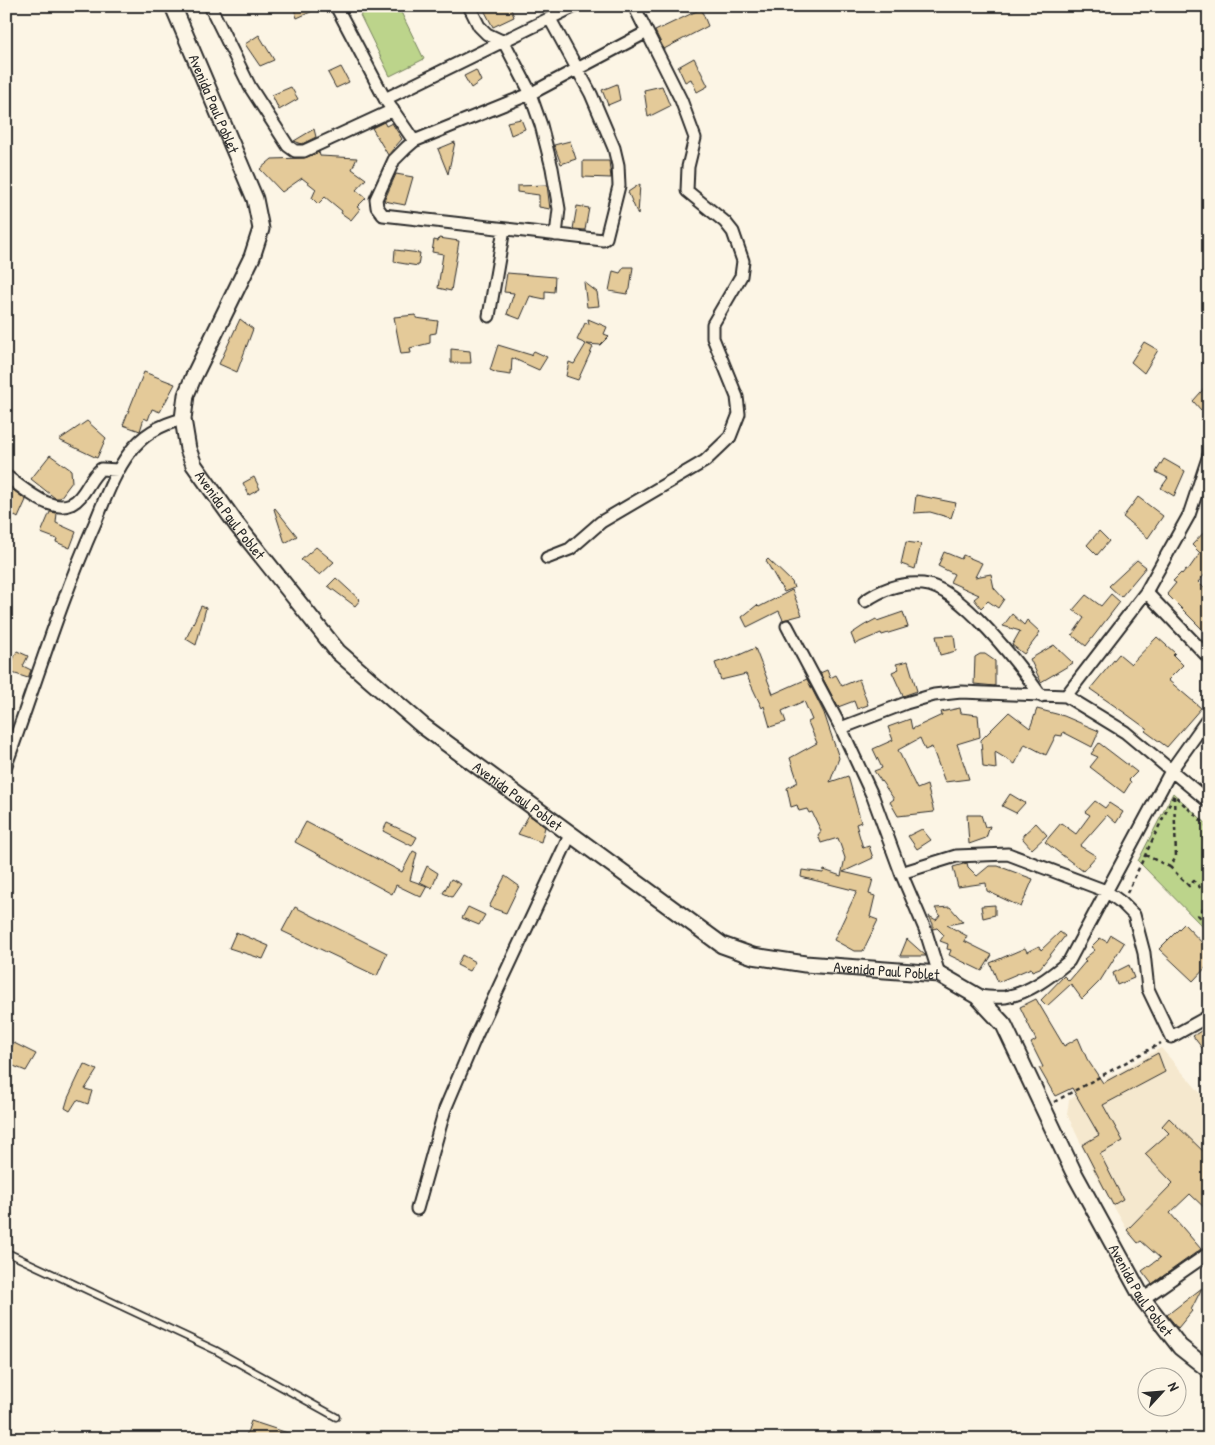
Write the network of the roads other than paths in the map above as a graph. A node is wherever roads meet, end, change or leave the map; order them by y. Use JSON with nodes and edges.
{"nodes":[{"id":1,"x":173,"y":6,"type":"edge"},
{"id":2,"x":210,"y":6,"type":"edge"},
{"id":3,"x":336,"y":6,"type":"edge"},
{"id":4,"x":469,"y":6,"type":"edge"},
{"id":5,"x":575,"y":6,"type":"edge"},
{"id":6,"x":634,"y":6,"type":"edge"},
{"id":7,"x":550,"y":19,"type":"junction"},
{"id":8,"x":647,"y":32,"type":"junction"},
{"id":9,"x":504,"y":42,"type":"junction"},
{"id":10,"x":578,"y":69,"type":"junction"},
{"id":11,"x":530,"y":94,"type":"junction"},
{"id":12,"x":385,"y":99,"type":"junction"},
{"id":13,"x":393,"y":110,"type":"junction"},
{"id":14,"x":414,"y":141,"type":"junction"},
{"id":15,"x":504,"y":229,"type":"junction"},
{"id":16,"x":556,"y":235,"type":"junction"},
{"id":17,"x":489,"y":316,"type":"dead end"},
{"id":18,"x":183,"y":419,"type":"junction"},
{"id":19,"x":1209,"y":455,"type":"edge"},
{"id":20,"x":118,"y":470,"type":"junction"},
{"id":21,"x":6,"y":476,"type":"edge"},
{"id":22,"x":547,"y":558,"type":"dead end"},
{"id":23,"x":1146,"y":592,"type":"junction"},
{"id":24,"x":865,"y":601,"type":"dead end"},
{"id":25,"x":787,"y":626,"type":"dead end"},
{"id":26,"x":1209,"y":658,"type":"edge"},
{"id":27,"x":1041,"y":696,"type":"junction"},
{"id":28,"x":1066,"y":696,"type":"junction"},
{"id":29,"x":1209,"y":717,"type":"edge"},
{"id":30,"x":841,"y":728,"type":"junction"},
{"id":31,"x":6,"y":765,"type":"edge"},
{"id":32,"x":1172,"y":769,"type":"junction"},
{"id":33,"x":1209,"y":802,"type":"edge"},
{"id":34,"x":571,"y":833,"type":"junction"},
{"id":35,"x":900,"y":873,"type":"junction"},
{"id":36,"x":1106,"y":891,"type":"junction"},
{"id":37,"x":939,"y":974,"type":"junction"},
{"id":38,"x":978,"y":996,"type":"junction"},
{"id":39,"x":1209,"y":1016,"type":"edge"},
{"id":40,"x":417,"y":1209,"type":"dead end"},
{"id":41,"x":6,"y":1252,"type":"edge"},
{"id":42,"x":1209,"y":1253,"type":"edge"},
{"id":43,"x":1143,"y":1299,"type":"junction"},
{"id":44,"x":1209,"y":1370,"type":"edge"},
{"id":45,"x":336,"y":1417,"type":"dead end"}],
"edges":[{"from":1,"to":18,"type":"main road","name":"Avenida Paul Poblet"},
{"from":2,"to":13,"type":"street"},
{"from":3,"to":12,"type":"street"},
{"from":4,"to":9,"type":"street"},
{"from":5,"to":7,"type":"street"},
{"from":6,"to":8,"type":"street"},
{"from":7,"to":9,"type":"street"},
{"from":7,"to":10,"type":"street"},
{"from":8,"to":10,"type":"street"},
{"from":8,"to":22,"type":"street"},
{"from":9,"to":11,"type":"street"},
{"from":9,"to":12,"type":"street"},
{"from":10,"to":11,"type":"street"},
{"from":10,"to":16,"type":"street"},
{"from":11,"to":14,"type":"street"},
{"from":11,"to":16,"type":"street"},
{"from":12,"to":13,"type":"street"},
{"from":13,"to":14,"type":"street"},
{"from":14,"to":15,"type":"street"},
{"from":15,"to":16,"type":"street"},
{"from":15,"to":17,"type":"street"},
{"from":18,"to":20,"type":"street"},
{"from":18,"to":34,"type":"main road","name":"Avenida Paul Poblet"},
{"from":19,"to":23,"type":"street"},
{"from":20,"to":21,"type":"street"},
{"from":20,"to":31,"type":"street"},
{"from":23,"to":26,"type":"street"},
{"from":23,"to":28,"type":"street"},
{"from":24,"to":27,"type":"street"},
{"from":25,"to":30,"type":"street"},
{"from":27,"to":28,"type":"street"},
{"from":27,"to":30,"type":"street"},
{"from":28,"to":32,"type":"street"},
{"from":29,"to":32,"type":"street"},
{"from":30,"to":35,"type":"street"},
{"from":32,"to":33,"type":"street"},
{"from":32,"to":36,"type":"street"},
{"from":34,"to":37,"type":"main road","name":"Avenida Paul Poblet"},
{"from":34,"to":40,"type":"street"},
{"from":35,"to":36,"type":"street"},
{"from":35,"to":37,"type":"street"},
{"from":36,"to":38,"type":"street"},
{"from":36,"to":39,"type":"street"},
{"from":37,"to":38,"type":"main road","name":"Avenida Paul Poblet"},
{"from":38,"to":43,"type":"main road","name":"Avenida Paul Poblet"},
{"from":41,"to":45,"type":"lane"},
{"from":42,"to":43,"type":"street"},
{"from":43,"to":44,"type":"main road","name":"Avenida Paul Poblet"}]}
